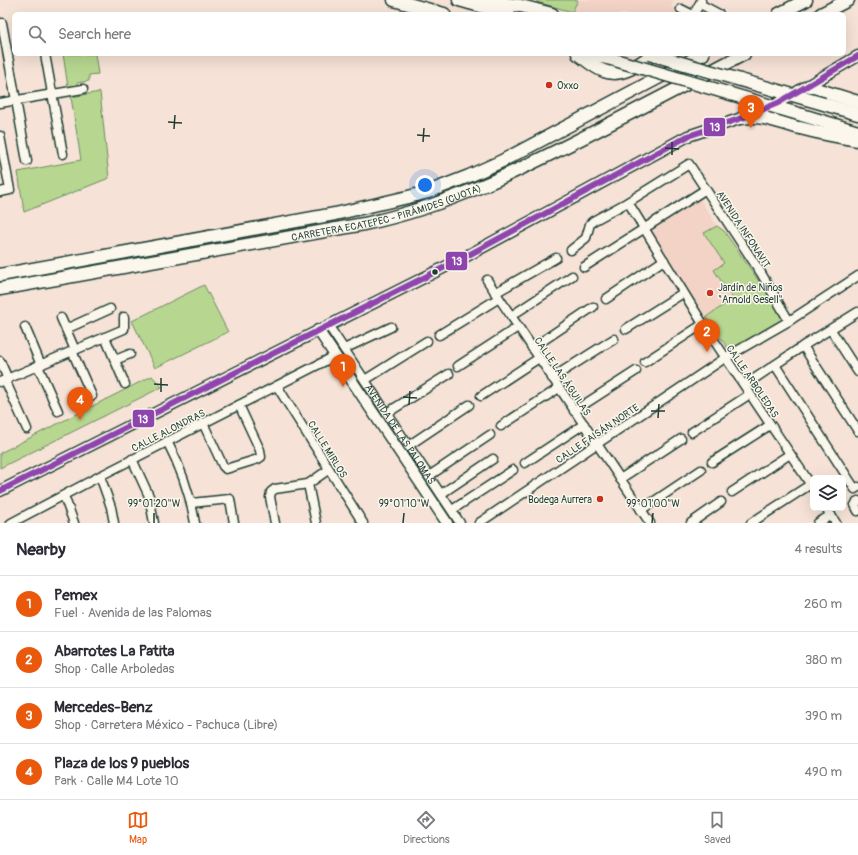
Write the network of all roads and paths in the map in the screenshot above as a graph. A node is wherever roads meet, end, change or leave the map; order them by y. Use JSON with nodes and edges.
{"nodes":[{"id":1,"x":394,"y":0,"type":"edge"},
{"id":2,"x":806,"y":0,"type":"edge"},
{"id":3,"x":848,"y":0,"type":"edge"},
{"id":4,"x":464,"y":2,"type":"edge"},
{"id":5,"x":701,"y":2,"type":"edge"},
{"id":6,"x":681,"y":9,"type":"dead end"},
{"id":7,"x":437,"y":12,"type":"edge"},
{"id":8,"x":502,"y":12,"type":"edge"},
{"id":9,"x":544,"y":12,"type":"edge"},
{"id":10,"x":688,"y":12,"type":"edge"},
{"id":11,"x":694,"y":12,"type":"edge"},
{"id":12,"x":716,"y":12,"type":"edge"},
{"id":13,"x":783,"y":12,"type":"edge"},
{"id":14,"x":825,"y":12,"type":"edge"},
{"id":15,"x":2,"y":23,"type":"dead end"},
{"id":16,"x":45,"y":56,"type":"edge"},
{"id":17,"x":581,"y":56,"type":"edge"},
{"id":18,"x":598,"y":56,"type":"edge"},
{"id":19,"x":648,"y":56,"type":"edge"},
{"id":20,"x":658,"y":56,"type":"edge"},
{"id":21,"x":699,"y":56,"type":"edge"},
{"id":22,"x":740,"y":56,"type":"edge"},
{"id":23,"x":858,"y":56,"type":"edge"},
{"id":24,"x":809,"y":86,"type":"junction"},
{"id":25,"x":83,"y":89,"type":"dead end"},
{"id":26,"x":52,"y":94,"type":"junction"},
{"id":27,"x":16,"y":100,"type":"junction"},
{"id":28,"x":858,"y":102,"type":"edge"},
{"id":29,"x":0,"y":103,"type":"edge"},
{"id":30,"x":858,"y":114,"type":"edge"},
{"id":31,"x":742,"y":118,"type":"junction"},
{"id":32,"x":858,"y":132,"type":"edge"},
{"id":33,"x":0,"y":136,"type":"edge"},
{"id":34,"x":858,"y":140,"type":"edge"},
{"id":35,"x":63,"y":154,"type":"dead end"},
{"id":36,"x":26,"y":161,"type":"dead end"},
{"id":37,"x":2,"y":163,"type":"edge"},
{"id":38,"x":706,"y":189,"type":"junction"},
{"id":39,"x":0,"y":192,"type":"edge"},
{"id":40,"x":628,"y":202,"type":"junction"},
{"id":41,"x":646,"y":227,"type":"junction"},
{"id":42,"x":572,"y":250,"type":"dead end"},
{"id":43,"x":556,"y":258,"type":"dead end"},
{"id":44,"x":664,"y":260,"type":"junction"},
{"id":45,"x":584,"y":267,"type":"dead end"},
{"id":46,"x":0,"y":275,"type":"edge"},
{"id":47,"x":572,"y":276,"type":"dead end"},
{"id":48,"x":858,"y":276,"type":"edge"},
{"id":49,"x":487,"y":280,"type":"dead end"},
{"id":50,"x":0,"y":289,"type":"edge"},
{"id":51,"x":683,"y":293,"type":"junction"},
{"id":52,"x":497,"y":295,"type":"junction"},
{"id":53,"x":606,"y":299,"type":"dead end"},
{"id":54,"x":593,"y":308,"type":"dead end"},
{"id":55,"x":110,"y":309,"type":"dead end"},
{"id":56,"x":858,"y":313,"type":"edge"},
{"id":57,"x":511,"y":316,"type":"junction"},
{"id":58,"x":124,"y":317,"type":"dead end"},
{"id":59,"x":61,"y":318,"type":"dead end"},
{"id":60,"x":789,"y":321,"type":"junction"},
{"id":61,"x":703,"y":324,"type":"junction"},
{"id":62,"x":328,"y":325,"type":"junction"},
{"id":63,"x":25,"y":327,"type":"dead end"},
{"id":64,"x":391,"y":327,"type":"dead end"},
{"id":65,"x":518,"y":327,"type":"junction"},
{"id":66,"x":66,"y":329,"type":"junction"},
{"id":67,"x":626,"y":329,"type":"dead end"},
{"id":68,"x":318,"y":330,"type":"junction"},
{"id":69,"x":830,"y":330,"type":"junction"},
{"id":70,"x":439,"y":334,"type":"dead end"},
{"id":71,"x":105,"y":337,"type":"junction"},
{"id":72,"x":614,"y":339,"type":"dead end"},
{"id":73,"x":427,"y":341,"type":"dead end"},
{"id":74,"x":803,"y":346,"type":"junction"},
{"id":75,"x":532,"y":348,"type":"junction"},
{"id":76,"x":344,"y":349,"type":"junction"},
{"id":77,"x":74,"y":351,"type":"junction"},
{"id":78,"x":130,"y":354,"type":"dead end"},
{"id":79,"x":335,"y":356,"type":"junction"},
{"id":80,"x":539,"y":358,"type":"junction"},
{"id":81,"x":725,"y":358,"type":"junction"},
{"id":82,"x":115,"y":360,"type":"junction"},
{"id":83,"x":0,"y":361,"type":"edge"},
{"id":84,"x":646,"y":362,"type":"dead end"},
{"id":85,"x":775,"y":364,"type":"junction"},
{"id":86,"x":40,"y":365,"type":"junction"},
{"id":87,"x":458,"y":366,"type":"dead end"},
{"id":88,"x":636,"y":371,"type":"dead end"},
{"id":89,"x":858,"y":372,"type":"edge"},
{"id":90,"x":449,"y":374,"type":"dead end"},
{"id":91,"x":552,"y":378,"type":"junction"},
{"id":92,"x":365,"y":380,"type":"junction"},
{"id":93,"x":4,"y":381,"type":"edge"},
{"id":94,"x":125,"y":384,"type":"dead end"},
{"id":95,"x":744,"y":385,"type":"junction"},
{"id":96,"x":277,"y":386,"type":"junction"},
{"id":97,"x":559,"y":388,"type":"junction"},
{"id":98,"x":750,"y":394,"type":"junction"},
{"id":99,"x":92,"y":396,"type":"dead end"},
{"id":100,"x":481,"y":396,"type":"dead end"},
{"id":101,"x":239,"y":405,"type":"junction"},
{"id":102,"x":469,"y":405,"type":"dead end"},
{"id":103,"x":58,"y":411,"type":"dead end"},
{"id":104,"x":574,"y":411,"type":"junction"},
{"id":105,"x":387,"y":413,"type":"junction"},
{"id":106,"x":203,"y":423,"type":"junction"},
{"id":107,"x":584,"y":424,"type":"junction"},
{"id":108,"x":770,"y":425,"type":"junction"},
{"id":109,"x":501,"y":426,"type":"dead end"},
{"id":110,"x":27,"y":429,"type":"dead end"},
{"id":111,"x":692,"y":432,"type":"dead end"},
{"id":112,"x":858,"y":432,"type":"edge"},
{"id":113,"x":490,"y":435,"type":"dead end"},
{"id":114,"x":681,"y":439,"type":"dead end"},
{"id":115,"x":167,"y":441,"type":"junction"},
{"id":116,"x":597,"y":445,"type":"junction"},
{"id":117,"x":408,"y":446,"type":"junction"},
{"id":118,"x":790,"y":454,"type":"junction"},
{"id":119,"x":132,"y":459,"type":"junction"},
{"id":120,"x":493,"y":459,"type":"dead end"},
{"id":121,"x":712,"y":462,"type":"dead end"},
{"id":122,"x":525,"y":463,"type":"dead end"},
{"id":123,"x":328,"y":470,"type":"junction"},
{"id":124,"x":513,"y":470,"type":"dead end"},
{"id":125,"x":701,"y":470,"type":"dead end"},
{"id":126,"x":100,"y":476,"type":"junction"},
{"id":127,"x":428,"y":476,"type":"junction"},
{"id":128,"x":620,"y":479,"type":"junction"},
{"id":129,"x":810,"y":483,"type":"edge"},
{"id":130,"x":308,"y":484,"type":"junction"},
{"id":131,"x":810,"y":487,"type":"edge"},
{"id":132,"x":856,"y":488,"type":"edge"},
{"id":133,"x":0,"y":491,"type":"edge"},
{"id":134,"x":732,"y":492,"type":"dead end"},
{"id":135,"x":441,"y":494,"type":"junction"},
{"id":136,"x":64,"y":496,"type":"junction"},
{"id":137,"x":858,"y":501,"type":"edge"},
{"id":138,"x":721,"y":502,"type":"dead end"},
{"id":139,"x":191,"y":503,"type":"junction"},
{"id":140,"x":452,"y":510,"type":"junction"},
{"id":141,"x":640,"y":510,"type":"junction"},
{"id":142,"x":858,"y":511,"type":"edge"},
{"id":143,"x":829,"y":512,"type":"edge"},
{"id":144,"x":14,"y":522,"type":"edge"},
{"id":145,"x":74,"y":523,"type":"edge"},
{"id":146,"x":114,"y":523,"type":"edge"},
{"id":147,"x":154,"y":523,"type":"edge"},
{"id":148,"x":195,"y":523,"type":"edge"},
{"id":149,"x":234,"y":523,"type":"edge"},
{"id":150,"x":275,"y":523,"type":"edge"},
{"id":151,"x":316,"y":523,"type":"edge"},
{"id":152,"x":363,"y":523,"type":"edge"},
{"id":153,"x":447,"y":523,"type":"edge"},
{"id":154,"x":460,"y":523,"type":"edge"},
{"id":155,"x":479,"y":523,"type":"edge"},
{"id":156,"x":650,"y":523,"type":"edge"},
{"id":157,"x":691,"y":523,"type":"edge"},
{"id":158,"x":751,"y":523,"type":"edge"},
{"id":159,"x":818,"y":523,"type":"edge"},
{"id":160,"x":836,"y":523,"type":"edge"}],
"edges":[{"from":1,"to":7,"type":"highway"},
{"from":2,"to":13,"type":"highway"},
{"from":3,"to":14,"type":"highway"},
{"from":4,"to":8,"type":"highway"},
{"from":4,"to":9,"type":"highway"},
{"from":5,"to":11,"type":"street"},
{"from":5,"to":12,"type":"street"},
{"from":6,"to":10,"type":"street"},
{"from":15,"to":27,"type":"street"},
{"from":16,"to":26,"type":"street"},
{"from":17,"to":19,"type":"highway"},
{"from":18,"to":32,"type":"highway","bridge":true},
{"from":20,"to":30,"type":"highway","bridge":true},
{"from":21,"to":46,"type":"highway","name":"CARRETERA ECATEPEC - PIRÁMIDES (CUOTA)"},
{"from":22,"to":50,"type":"highway","name":"CARRETERA ECATEPEC - PIRÁMIDES (CUOTA)"},
{"from":23,"to":24,"type":"main road"},
{"from":24,"to":28,"type":"highway"},
{"from":24,"to":31,"type":"main road"},
{"from":25,"to":26,"type":"street"},
{"from":26,"to":27,"type":"street"},
{"from":26,"to":35,"type":"street"},
{"from":27,"to":29,"type":"street"},
{"from":27,"to":36,"type":"street"},
{"from":31,"to":34,"type":"highway"},
{"from":31,"to":62,"type":"main road"},
{"from":33,"to":37,"type":"street"},
{"from":37,"to":39,"type":"street"},
{"from":38,"to":40,"type":"street","name":"AVENIDA INFONAVIT"},
{"from":38,"to":41,"type":"street","name":"AVENIDA INFONAVIT"},
{"from":38,"to":60,"type":"street","name":"AVENIDA INFONAVIT"},
{"from":40,"to":41,"type":"street","name":"CALLE ARBOLEDAS"},
{"from":40,"to":42,"type":"street"},
{"from":41,"to":44,"type":"street","name":"CALLE ARBOLEDAS"},
{"from":41,"to":45,"type":"street","name":"AVENIDA INFONAVIT"},
{"from":43,"to":52,"type":"street"},
{"from":44,"to":51,"type":"street","name":"CALLE ARBOLEDAS"},
{"from":44,"to":53,"type":"street"},
{"from":47,"to":57,"type":"street"},
{"from":48,"to":60,"type":"street","name":"CALLE FAISÁN NORTE"},
{"from":49,"to":52,"type":"street","name":"CALLE LAS ÁGUILAS"},
{"from":51,"to":61,"type":"street","name":"CALLE ARBOLEDAS"},
{"from":51,"to":67,"type":"street"},
{"from":52,"to":57,"type":"street","name":"CALLE LAS ÁGUILAS"},
{"from":52,"to":70,"type":"street"},
{"from":54,"to":75,"type":"street"},
{"from":55,"to":66,"type":"street"},
{"from":56,"to":69,"type":"street"},
{"from":57,"to":65,"type":"street","name":"CALLE LAS ÁGUILAS"},
{"from":58,"to":71,"type":"street"},
{"from":59,"to":66,"type":"street"},
{"from":60,"to":81,"type":"street","name":"CALLE FAISÁN NORTE"},
{"from":61,"to":81,"type":"street","name":"CALLE ARBOLEDAS"},
{"from":61,"to":84,"type":"street"},
{"from":62,"to":68,"type":"main road"},
{"from":62,"to":76,"type":"street","name":"AVENIDA DE LAS PALOMAS"},
{"from":63,"to":86,"type":"street"},
{"from":64,"to":76,"type":"street"},
{"from":65,"to":75,"type":"street","name":"CALLE LAS ÁGUILAS"},
{"from":65,"to":87,"type":"street"},
{"from":66,"to":77,"type":"street"},
{"from":68,"to":79,"type":"main road","name":"AVENIDA DE LAS PALOMAS"},
{"from":68,"to":133,"type":"main road"},
{"from":69,"to":74,"type":"street"},
{"from":69,"to":89,"type":"street"},
{"from":71,"to":77,"type":"street"},
{"from":71,"to":82,"type":"street"},
{"from":72,"to":91,"type":"street"},
{"from":73,"to":92,"type":"street"},
{"from":74,"to":85,"type":"street"},
{"from":74,"to":112,"type":"street"},
{"from":75,"to":80,"type":"street","name":"CALLE LAS ÁGUILAS"},
{"from":76,"to":92,"type":"street","name":"AVENIDA DE LAS PALOMAS"},
{"from":77,"to":86,"type":"street"},
{"from":77,"to":99,"type":"street"},
{"from":78,"to":82,"type":"street"},
{"from":79,"to":96,"type":"street","name":"CALLE ALONDRAS"},
{"from":79,"to":153,"type":"main road","name":"AVENIDA DE LAS PALOMAS"},
{"from":80,"to":91,"type":"street","name":"CALLE LAS ÁGUILAS"},
{"from":80,"to":100,"type":"street"},
{"from":81,"to":95,"type":"street","name":"CALLE ARBOLEDAS"},
{"from":81,"to":116,"type":"street","name":"CALLE FAISÁN NORTE"},
{"from":82,"to":94,"type":"street"},
{"from":83,"to":93,"type":"street"},
{"from":85,"to":95,"type":"street"},
{"from":85,"to":132,"type":"street"},
{"from":86,"to":93,"type":"street"},
{"from":86,"to":103,"type":"street"},
{"from":88,"to":104,"type":"street"},
{"from":90,"to":105,"type":"street"},
{"from":91,"to":97,"type":"street","name":"CALLE LAS ÁGUILAS"},
{"from":92,"to":105,"type":"street","name":"AVENIDA DE LAS PALOMAS"},
{"from":93,"to":110,"type":"street"},
{"from":95,"to":98,"type":"street","name":"CALLE ARBOLEDAS"},
{"from":96,"to":101,"type":"street","name":"CALLE ALONDRAS"},
{"from":96,"to":123,"type":"street","name":"CALLE MIRLOS"},
{"from":97,"to":104,"type":"street","name":"CALLE LAS ÁGUILAS"},
{"from":97,"to":109,"type":"street"},
{"from":98,"to":108,"type":"street","name":"CALLE ARBOLEDAS"},
{"from":98,"to":111,"type":"street"},
{"from":101,"to":106,"type":"street","name":"CALLE ALONDRAS"},
{"from":101,"to":106,"type":"street"},
{"from":102,"to":117,"type":"street"},
{"from":104,"to":107,"type":"street","name":"CALLE LAS ÁGUILAS"},
{"from":105,"to":117,"type":"street","name":"AVENIDA DE LAS PALOMAS"},
{"from":106,"to":115,"type":"street","name":"CALLE ALONDRAS"},
{"from":107,"to":116,"type":"street","name":"CALLE LAS ÁGUILAS"},
{"from":107,"to":122,"type":"street"},
{"from":108,"to":118,"type":"street","name":"CALLE ARBOLEDAS"},
{"from":108,"to":121,"type":"street"},
{"from":113,"to":127,"type":"street"},
{"from":114,"to":128,"type":"street"},
{"from":115,"to":119,"type":"street","name":"CALLE ALONDRAS"},
{"from":115,"to":139,"type":"street"},
{"from":116,"to":128,"type":"street","name":"CALLE LAS ÁGUILAS"},
{"from":116,"to":155,"type":"street","name":"CALLE FAISÁN NORTE"},
{"from":117,"to":127,"type":"street","name":"AVENIDA DE LAS PALOMAS"},
{"from":118,"to":129,"type":"street","name":"CALLE ARBOLEDAS"},
{"from":118,"to":134,"type":"street"},
{"from":119,"to":126,"type":"street","name":"CALLE ALONDRAS"},
{"from":119,"to":147,"type":"street"},
{"from":120,"to":135,"type":"street"},
{"from":123,"to":130,"type":"street"},
{"from":123,"to":152,"type":"street","name":"CALLE MIRLOS"},
{"from":124,"to":140,"type":"street"},
{"from":125,"to":141,"type":"street"},
{"from":126,"to":136,"type":"street","name":"CALLE ALONDRAS"},
{"from":126,"to":146,"type":"street"},
{"from":127,"to":135,"type":"street","name":"AVENIDA DE LAS PALOMAS"},
{"from":128,"to":141,"type":"street","name":"CALLE LAS ÁGUILAS"},
{"from":130,"to":150,"type":"street"},
{"from":130,"to":151,"type":"street"},
{"from":131,"to":158,"type":"street"},
{"from":135,"to":140,"type":"street","name":"AVENIDA DE LAS PALOMAS"},
{"from":136,"to":144,"type":"street","name":"CALLE ALONDRAS"},
{"from":136,"to":145,"type":"street"},
{"from":137,"to":142,"type":"street"},
{"from":138,"to":157,"type":"street"},
{"from":139,"to":148,"type":"street"},
{"from":139,"to":149,"type":"street"},
{"from":140,"to":154,"type":"street","name":"AVENIDA DE LAS PALOMAS"},
{"from":141,"to":156,"type":"street","name":"CALLE LAS ÁGUILAS"},
{"from":143,"to":159,"type":"street"},
{"from":143,"to":160,"type":"street"}]}
